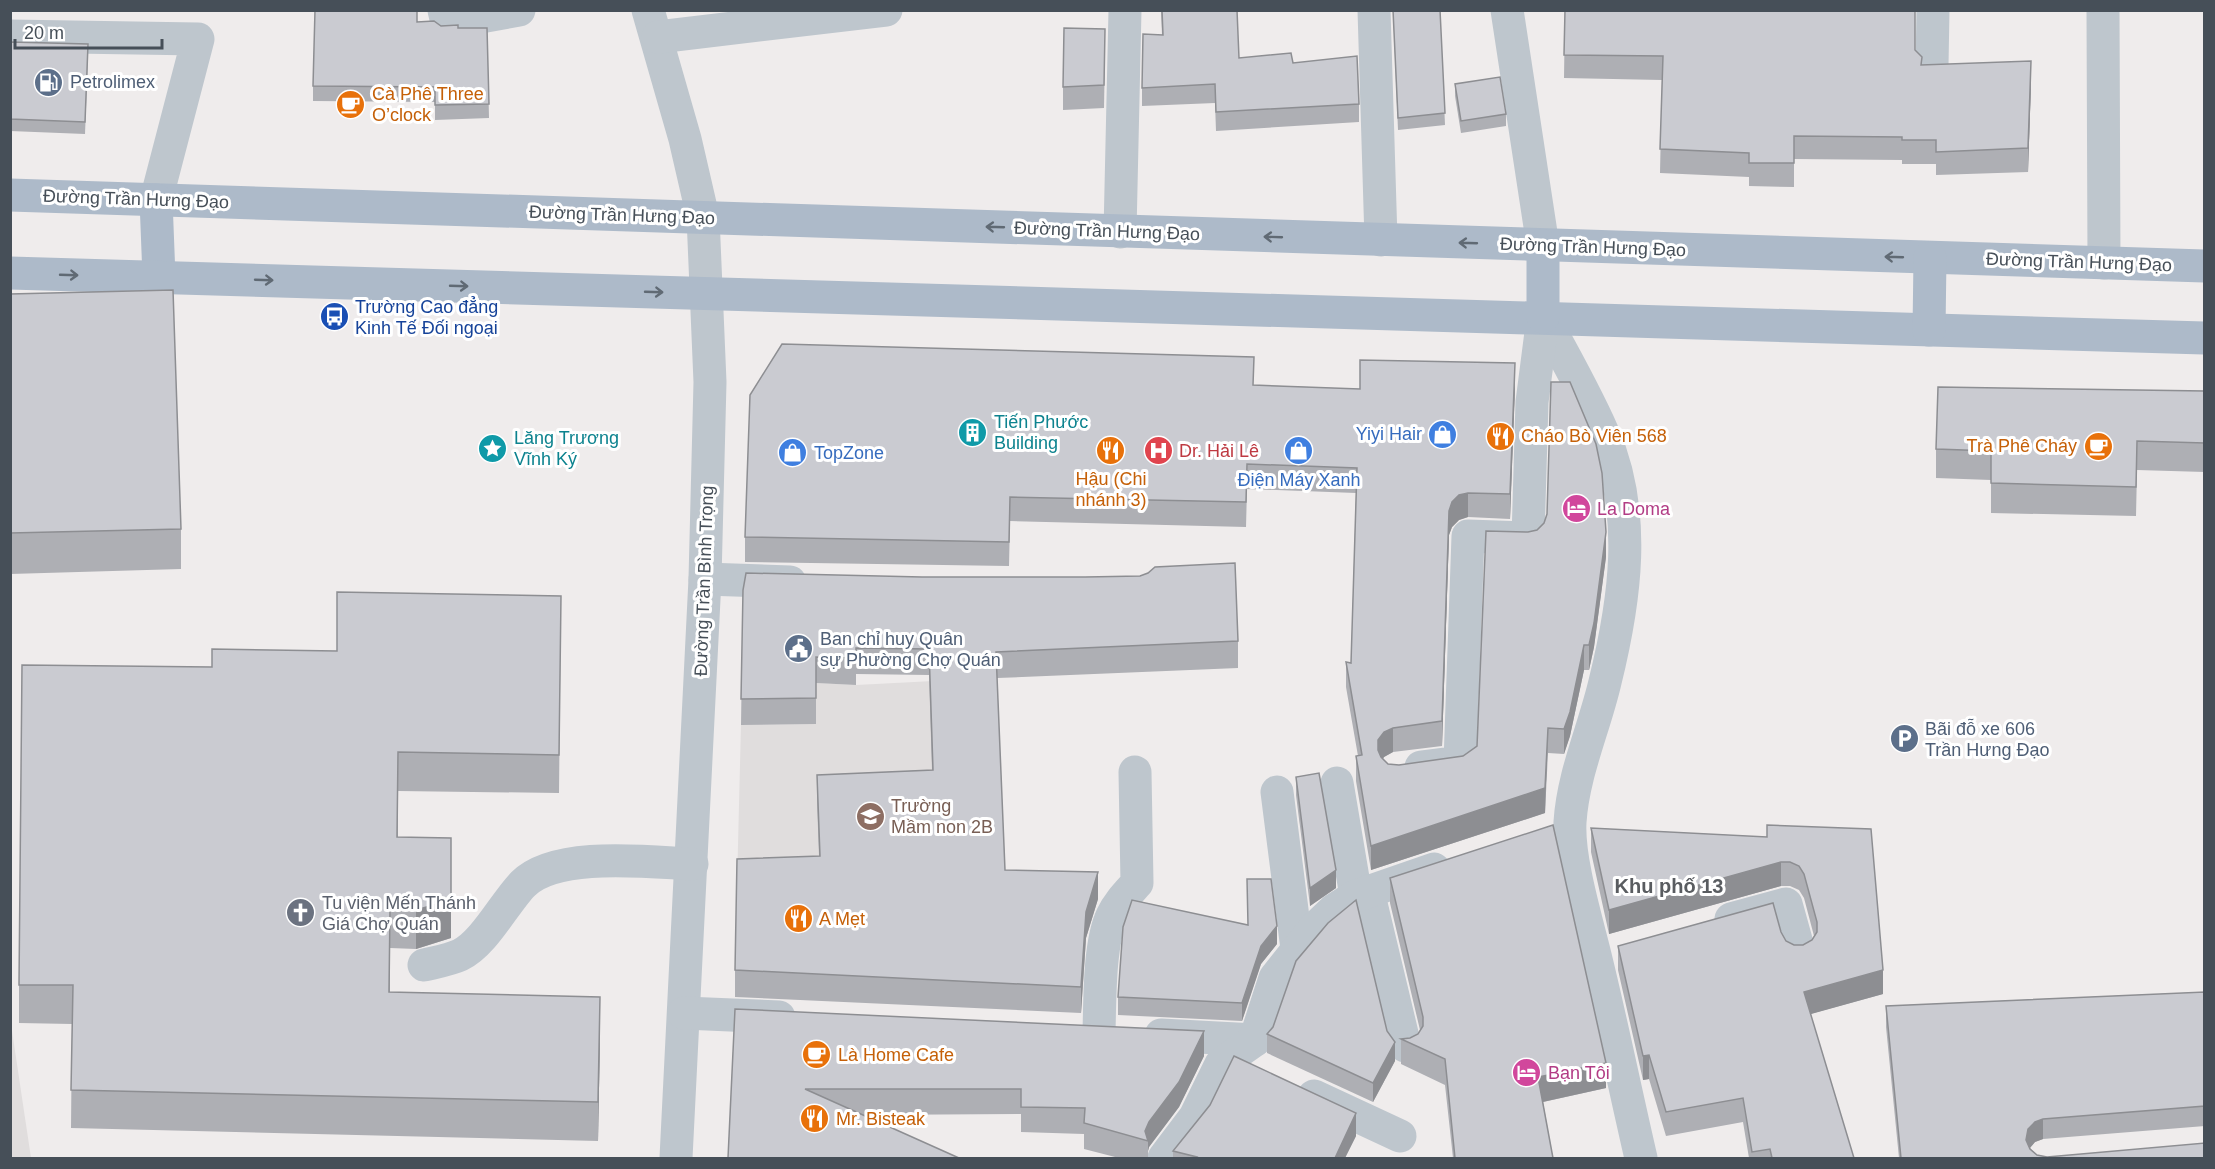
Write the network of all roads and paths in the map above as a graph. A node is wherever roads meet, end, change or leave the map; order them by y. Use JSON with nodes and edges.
{"nodes":[{"id":1,"x":444,"y":10,"type":"edge"},
{"id":2,"x":519,"y":10,"type":"edge"},
{"id":3,"x":886,"y":10,"type":"edge"},
{"id":4,"x":1125,"y":10,"type":"edge"},
{"id":5,"x":1374,"y":10,"type":"edge"},
{"id":6,"x":1507,"y":10,"type":"edge"},
{"id":7,"x":1933,"y":10,"type":"edge"},
{"id":8,"x":2103,"y":10,"type":"edge"},
{"id":9,"x":653,"y":24,"type":"edge"},
{"id":10,"x":10,"y":36,"type":"edge"},
{"id":11,"x":1932,"y":65,"type":"edge"},
{"id":12,"x":10,"y":195,"type":"edge"},
{"id":13,"x":156,"y":200,"type":"junction"},
{"id":14,"x":703,"y":217,"type":"junction"},
{"id":15,"x":1120,"y":232,"type":"junction"},
{"id":16,"x":1381,"y":240,"type":"junction"},
{"id":17,"x":1543,"y":246,"type":"junction"},
{"id":18,"x":1930,"y":258,"type":"junction"},
{"id":19,"x":2104,"y":263,"type":"junction"},
{"id":20,"x":2205,"y":266,"type":"edge"},
{"id":21,"x":10,"y":273,"type":"edge"},
{"id":22,"x":159,"y":277,"type":"junction"},
{"id":23,"x":707,"y":293,"type":"junction"},
{"id":24,"x":1543,"y":317,"type":"junction"},
{"id":25,"x":1929,"y":330,"type":"junction"},
{"id":26,"x":2205,"y":338,"type":"edge"},
{"id":27,"x":705,"y":579,"type":"junction"},
{"id":28,"x":823,"y":583,"type":"edge"},
{"id":29,"x":1396,"y":771,"type":"edge"},
{"id":30,"x":1135,"y":772,"type":"dead end"},
{"id":31,"x":1337,"y":783,"type":"dead end"},
{"id":32,"x":1277,"y":792,"type":"dead end"},
{"id":33,"x":1569,"y":825,"type":"junction"},
{"id":34,"x":1536,"y":836,"type":"edge"},
{"id":35,"x":1457,"y":861,"type":"edge"},
{"id":36,"x":692,"y":864,"type":"junction"},
{"id":37,"x":1362,"y":894,"type":"junction"},
{"id":38,"x":1698,"y":928,"type":"edge"},
{"id":39,"x":1297,"y":949,"type":"junction"},
{"id":40,"x":1799,"y":951,"type":"edge"},
{"id":41,"x":424,"y":965,"type":"dead end"},
{"id":42,"x":684,"y":1013,"type":"junction"},
{"id":43,"x":807,"y":1018,"type":"edge"},
{"id":44,"x":1064,"y":1030,"type":"edge"},
{"id":45,"x":1119,"y":1032,"type":"junction"},
{"id":46,"x":1405,"y":1046,"type":"dead end"},
{"id":47,"x":1242,"y":1048,"type":"junction"},
{"id":48,"x":1400,"y":1136,"type":"dead end"},
{"id":49,"x":676,"y":1158,"type":"edge"},
{"id":50,"x":1164,"y":1158,"type":"edge"},
{"id":51,"x":1641,"y":1158,"type":"edge"}],
"edges":[{"from":1,"to":2,"type":"street"},
{"from":3,"to":9,"type":"street"},
{"from":4,"to":15,"type":"street"},
{"from":5,"to":16,"type":"street"},
{"from":6,"to":17,"type":"street"},
{"from":7,"to":11,"type":"street"},
{"from":8,"to":19,"type":"street"},
{"from":9,"to":14,"type":"street","name":"Đường Trần Bình Trọng"},
{"from":10,"to":13,"type":"street"},
{"from":12,"to":13,"type":"main road","name":"Đường Trần Hưng Đạo"},
{"from":13,"to":14,"type":"main road","name":"Đường Trần Hưng Đạo"},
{"from":13,"to":22,"type":"main road"},
{"from":15,"to":14,"type":"main road","name":"Đường Trần Hưng Đạo","one_way":true},
{"from":14,"to":23,"type":"street","name":"Đường Trần Bình Trọng"},
{"from":16,"to":15,"type":"main road","name":"Đường Trần Hưng Đạo","one_way":true},
{"from":17,"to":16,"type":"main road","name":"Đường Trần Hưng Đạo","one_way":true},
{"from":18,"to":17,"type":"main road","name":"Đường Trần Hưng Đạo","one_way":true},
{"from":17,"to":24,"type":"main road"},
{"from":18,"to":19,"type":"main road","name":"Đường Trần Hưng Đạo"},
{"from":18,"to":25,"type":"main road"},
{"from":19,"to":20,"type":"main road","name":"Đường Trần Hưng Đạo"},
{"from":21,"to":22,"type":"main road","one_way":true},
{"from":22,"to":23,"type":"main road","one_way":true},
{"from":23,"to":24,"type":"main road"},
{"from":23,"to":27,"type":"street","name":"Đường Trần Bình Trọng"},
{"from":24,"to":25,"type":"main road"},
{"from":24,"to":29,"type":"street"},
{"from":24,"to":33,"type":"street"},
{"from":25,"to":26,"type":"main road"},
{"from":27,"to":28,"type":"street"},
{"from":27,"to":36,"type":"street","name":"Đường Trần Bình Trọng"},
{"from":30,"to":45,"type":"street"},
{"from":31,"to":37,"type":"street"},
{"from":32,"to":39,"type":"street"},
{"from":33,"to":34,"type":"street"},
{"from":33,"to":51,"type":"street"},
{"from":35,"to":37,"type":"street"},
{"from":36,"to":41,"type":"street"},
{"from":36,"to":42,"type":"street","name":"Đường Trần Bình Trọng"},
{"from":37,"to":39,"type":"street"},
{"from":37,"to":46,"type":"street"},
{"from":38,"to":40,"type":"street"},
{"from":39,"to":47,"type":"street"},
{"from":42,"to":43,"type":"street"},
{"from":42,"to":49,"type":"street","name":"Đường Trần Bình Trọng"},
{"from":44,"to":45,"type":"street"},
{"from":45,"to":47,"type":"street"},
{"from":47,"to":48,"type":"street"},
{"from":47,"to":50,"type":"street"}]}
